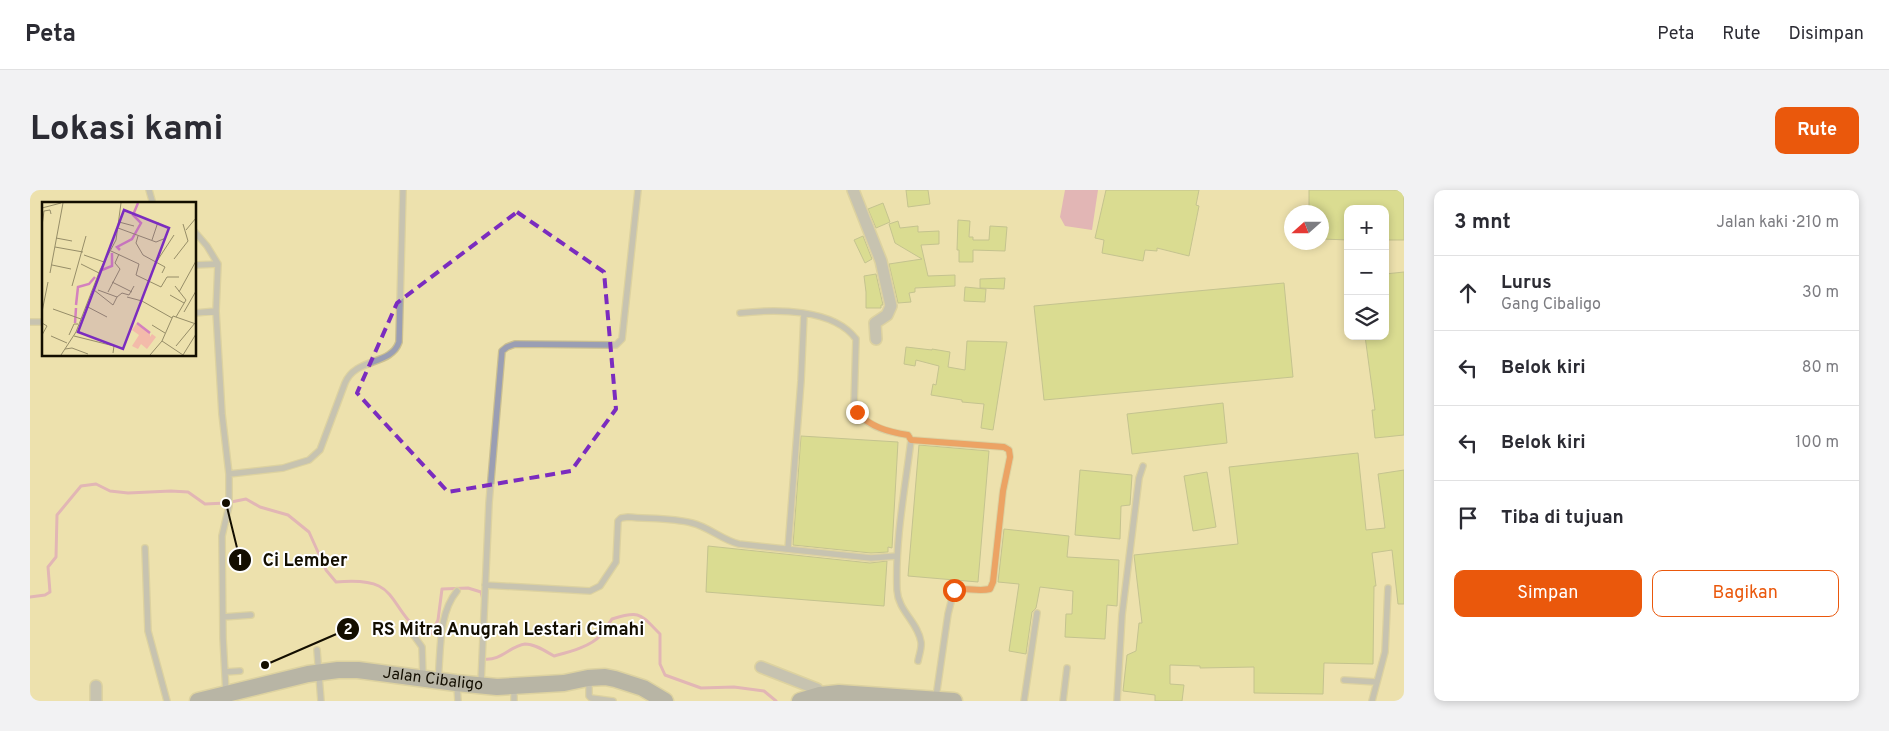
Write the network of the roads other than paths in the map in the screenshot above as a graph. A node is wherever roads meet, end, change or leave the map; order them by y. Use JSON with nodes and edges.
{"nodes":[{"id":1,"x":403,"y":190,"type":"edge"},
{"id":2,"x":638,"y":190,"type":"edge"},
{"id":3,"x":853,"y":190,"type":"edge"},
{"id":4,"x":196,"y":233,"type":"edge"},
{"id":5,"x":218,"y":264,"type":"junction"},
{"id":6,"x":196,"y":265,"type":"edge"},
{"id":7,"x":216,"y":311,"type":"junction"},
{"id":8,"x":740,"y":312,"type":"dead end"},
{"id":9,"x":196,"y":313,"type":"edge"},
{"id":10,"x":804,"y":314,"type":"junction"},
{"id":11,"x":876,"y":339,"type":"dead end"},
{"id":12,"x":911,"y":440,"type":"junction"},
{"id":13,"x":1143,"y":466,"type":"dead end"},
{"id":14,"x":229,"y":474,"type":"junction"},
{"id":15,"x":145,"y":548,"type":"dead end"},
{"id":16,"x":788,"y":549,"type":"junction"},
{"id":17,"x":897,"y":556,"type":"junction"},
{"id":18,"x":484,"y":585,"type":"junction"},
{"id":19,"x":1388,"y":588,"type":"dead end"},
{"id":20,"x":457,"y":591,"type":"dead end"},
{"id":21,"x":1037,"y":614,"type":"dead end"},
{"id":22,"x":252,"y":615,"type":"dead end"},
{"id":23,"x":223,"y":617,"type":"junction"},
{"id":24,"x":407,"y":626,"type":"dead end"},
{"id":25,"x":317,"y":650,"type":"dead end"},
{"id":26,"x":918,"y":661,"type":"dead end"},
{"id":27,"x":760,"y":667,"type":"dead end"},
{"id":28,"x":1068,"y":668,"type":"dead end"},
{"id":29,"x":240,"y":670,"type":"dead end"},
{"id":30,"x":225,"y":672,"type":"junction"},
{"id":31,"x":318,"y":672,"type":"junction"},
{"id":32,"x":588,"y":678,"type":"junction"},
{"id":33,"x":430,"y":680,"type":"junction"},
{"id":34,"x":1344,"y":680,"type":"dead end"},
{"id":35,"x":1376,"y":682,"type":"junction"},
{"id":36,"x":456,"y":683,"type":"junction"},
{"id":37,"x":481,"y":685,"type":"junction"},
{"id":38,"x":96,"y":686,"type":"dead end"},
{"id":39,"x":231,"y":694,"type":"junction"},
{"id":40,"x":514,"y":694,"type":"edge"},
{"id":41,"x":820,"y":695,"type":"junction"},
{"id":42,"x":873,"y":698,"type":"edge"},
{"id":43,"x":936,"y":699,"type":"junction"},
{"id":44,"x":96,"y":701,"type":"edge"},
{"id":45,"x":168,"y":701,"type":"edge"},
{"id":46,"x":198,"y":701,"type":"edge"},
{"id":47,"x":321,"y":701,"type":"edge"},
{"id":48,"x":458,"y":701,"type":"edge"},
{"id":49,"x":613,"y":701,"type":"edge"},
{"id":50,"x":665,"y":701,"type":"edge"},
{"id":51,"x":800,"y":701,"type":"edge"},
{"id":52,"x":954,"y":701,"type":"edge"},
{"id":53,"x":1024,"y":701,"type":"edge"},
{"id":54,"x":1063,"y":701,"type":"edge"},
{"id":55,"x":1117,"y":701,"type":"edge"},
{"id":56,"x":1372,"y":701,"type":"edge"}],
"edges":[{"from":1,"to":14,"type":"lane"},
{"from":2,"to":18,"type":"lane"},
{"from":3,"to":11,"type":"street"},
{"from":4,"to":5,"type":"lane"},
{"from":5,"to":6,"type":"lane"},
{"from":5,"to":7,"type":"lane"},
{"from":7,"to":9,"type":"lane"},
{"from":7,"to":14,"type":"lane"},
{"from":8,"to":10,"type":"lane"},
{"from":10,"to":12,"type":"lane"},
{"from":10,"to":16,"type":"lane"},
{"from":12,"to":17,"type":"lane"},
{"from":12,"to":43,"type":"lane"},
{"from":13,"to":55,"type":"lane"},
{"from":14,"to":23,"type":"lane"},
{"from":15,"to":45,"type":"lane"},
{"from":16,"to":17,"type":"lane"},
{"from":16,"to":18,"type":"lane"},
{"from":17,"to":26,"type":"lane"},
{"from":18,"to":37,"type":"lane"},
{"from":19,"to":35,"type":"lane"},
{"from":20,"to":33,"type":"lane"},
{"from":21,"to":53,"type":"lane"},
{"from":22,"to":23,"type":"lane"},
{"from":23,"to":30,"type":"lane"},
{"from":24,"to":33,"type":"lane"},
{"from":25,"to":31,"type":"lane"},
{"from":27,"to":41,"type":"street"},
{"from":28,"to":54,"type":"lane"},
{"from":29,"to":30,"type":"lane"},
{"from":30,"to":39,"type":"lane"},
{"from":31,"to":33,"type":"main road","name":"Jalan Cibaligo"},
{"from":31,"to":39,"type":"main road","name":"Jalan Cibaligo"},
{"from":31,"to":47,"type":"lane"},
{"from":32,"to":40,"type":"main road","name":"Jalan Cibaligo"},
{"from":32,"to":49,"type":"lane"},
{"from":32,"to":50,"type":"main road","name":"Jalan Cibaligo"},
{"from":33,"to":36,"type":"main road","name":"Jalan Cibaligo"},
{"from":34,"to":35,"type":"lane"},
{"from":35,"to":56,"type":"lane"},
{"from":36,"to":37,"type":"main road","name":"Jalan Cibaligo"},
{"from":36,"to":48,"type":"lane"},
{"from":37,"to":40,"type":"main road","name":"Jalan Cibaligo"},
{"from":38,"to":44,"type":"street"},
{"from":39,"to":46,"type":"main road","name":"Jalan Cibaligo"},
{"from":41,"to":42,"type":"main road"},
{"from":41,"to":51,"type":"main road"},
{"from":42,"to":43,"type":"main road"},
{"from":43,"to":52,"type":"main road"}]}
